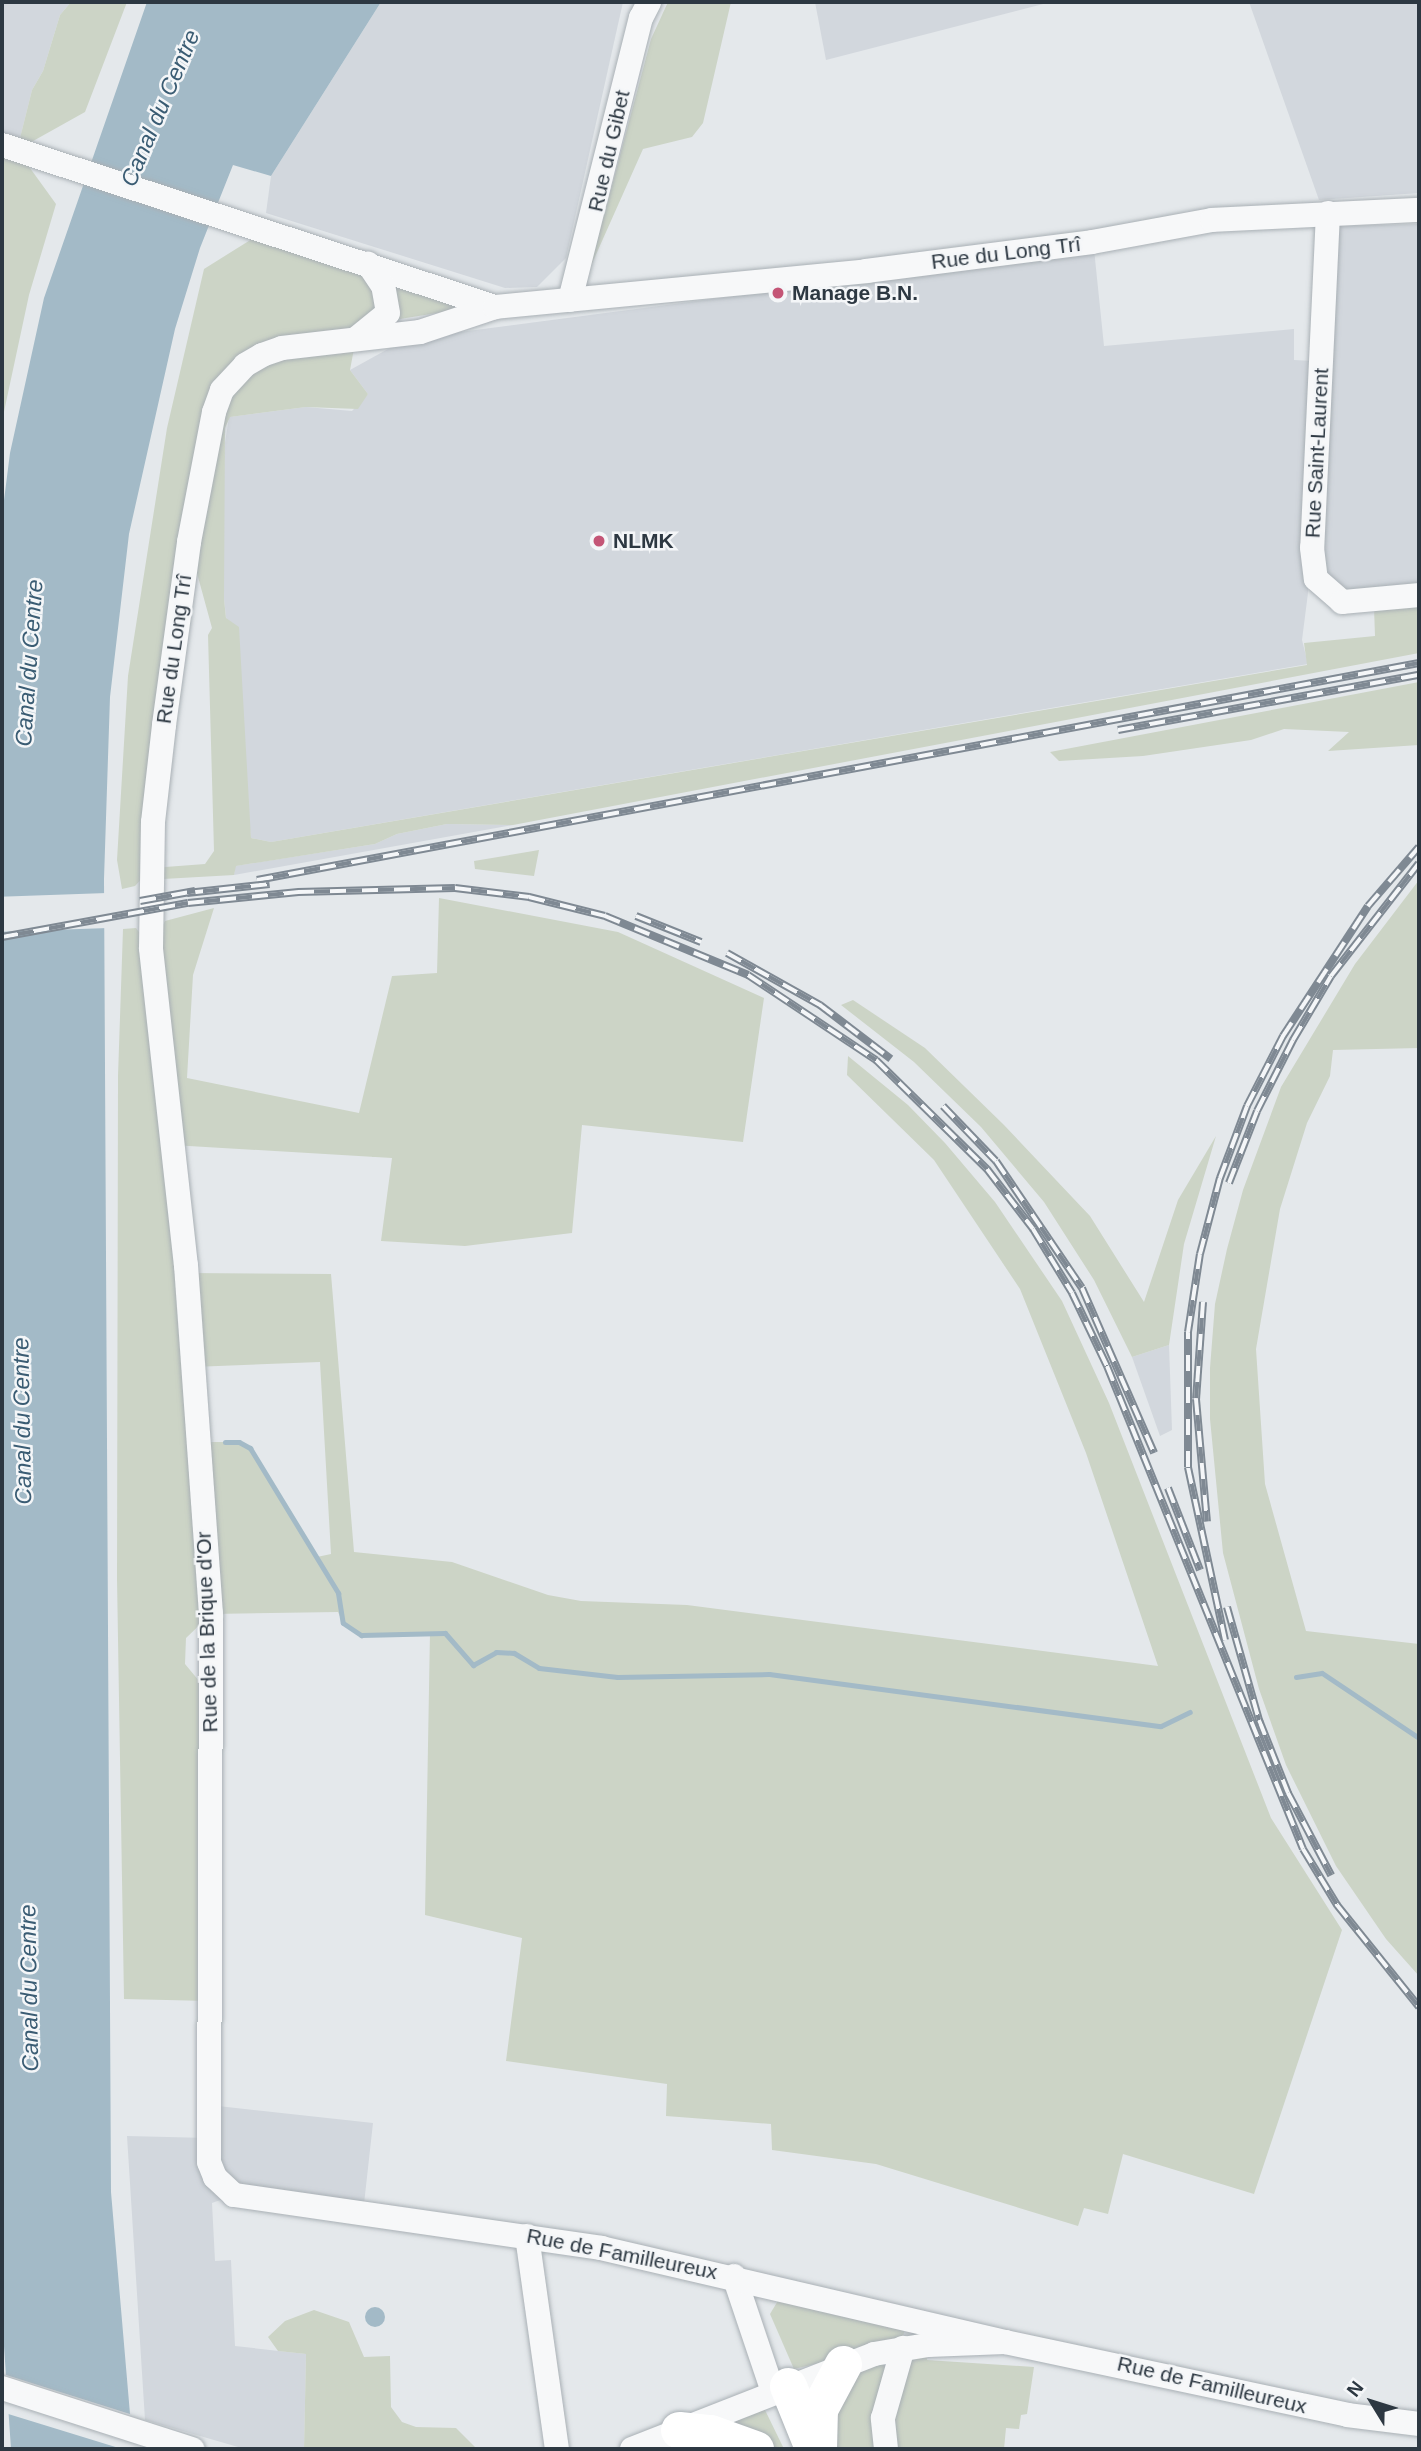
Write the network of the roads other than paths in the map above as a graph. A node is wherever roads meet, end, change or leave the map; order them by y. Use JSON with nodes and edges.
{"nodes":[{"id":1,"x":649,"y":2,"type":"edge"},
{"id":2,"x":9,"y":148,"type":"edge"},
{"id":3,"x":1419,"y":210,"type":"edge"},
{"id":4,"x":1328,"y":214,"type":"junction"},
{"id":5,"x":368,"y":264,"type":"junction"},
{"id":6,"x":581,"y":299,"type":"junction"},
{"id":7,"x":495,"y":307,"type":"junction"},
{"id":8,"x":356,"y":338,"type":"junction"},
{"id":9,"x":1419,"y":595,"type":"edge"},
{"id":10,"x":162,"y":1061,"type":"joint"},
{"id":11,"x":234,"y":2195,"type":"joint"},
{"id":12,"x":527,"y":2236,"type":"junction"},
{"id":13,"x":734,"y":2276,"type":"junction"},
{"id":14,"x":1005,"y":2342,"type":"junction"},
{"id":15,"x":904,"y":2348,"type":"junction"},
{"id":16,"x":843,"y":2364,"type":"junction"},
{"id":17,"x":2,"y":2388,"type":"edge"},
{"id":18,"x":781,"y":2389,"type":"junction"},
{"id":19,"x":1419,"y":2424,"type":"edge"},
{"id":20,"x":679,"y":2430,"type":"junction"},
{"id":21,"x":192,"y":2449,"type":"edge"},
{"id":22,"x":557,"y":2449,"type":"edge"},
{"id":23,"x":632,"y":2449,"type":"edge"},
{"id":24,"x":755,"y":2449,"type":"edge"},
{"id":25,"x":792,"y":2449,"type":"edge"},
{"id":26,"x":816,"y":2449,"type":"edge"},
{"id":27,"x":886,"y":2449,"type":"edge"}],
"edges":[{"from":1,"to":6,"type":"street","name":"Rue du Gibet"},
{"from":2,"to":5,"type":"street"},
{"from":3,"to":4,"type":"street","name":"Rue du Long Trî"},
{"from":4,"to":6,"type":"street","name":"Rue du Long Trî"},
{"from":4,"to":9,"type":"street","name":"Rue Saint-Laurent"},
{"from":5,"to":7,"type":"street"},
{"from":5,"to":8,"type":"street"},
{"from":6,"to":7,"type":"street","name":"Rue du Long Trî"},
{"from":7,"to":8,"type":"street","name":"Rue du Long Trî"},
{"from":8,"to":10,"type":"street","name":"Rue du Long Trî"},
{"from":10,"to":11,"type":"street","name":"Rue de la Brique d'Or"},
{"from":11,"to":12,"type":"street","name":"Rue de Familleureux"},
{"from":12,"to":13,"type":"street","name":"Rue de Familleureux"},
{"from":12,"to":22,"type":"street"},
{"from":13,"to":14,"type":"street","name":"Rue de Familleureux"},
{"from":13,"to":18,"type":"street"},
{"from":14,"to":15,"type":"street","name":"Rue de Familleureux"},
{"from":14,"to":19,"type":"street","name":"Rue de Familleureux"},
{"from":15,"to":16,"type":"street","name":"Rue de Familleureux"},
{"from":15,"to":27,"type":"street"},
{"from":16,"to":18,"type":"street","name":"Rue de Familleureux"},
{"from":16,"to":26,"type":"highway"},
{"from":17,"to":21,"type":"street"},
{"from":18,"to":20,"type":"street","name":"Rue de Familleureux"},
{"from":18,"to":25,"type":"highway"},
{"from":18,"to":26,"type":"highway"},
{"from":20,"to":23,"type":"street","name":"Rue de Familleureux"},
{"from":20,"to":24,"type":"highway"}]}
